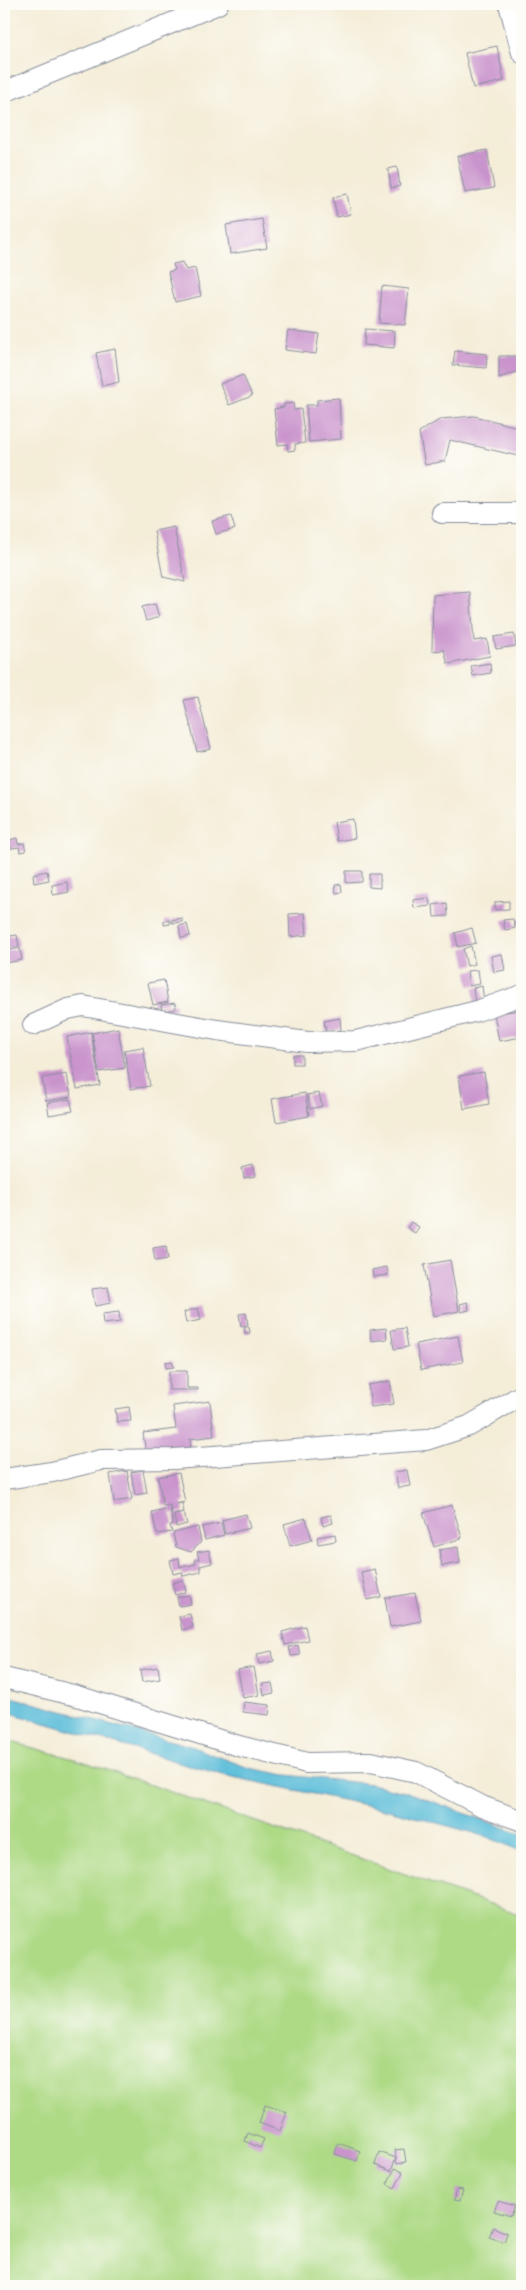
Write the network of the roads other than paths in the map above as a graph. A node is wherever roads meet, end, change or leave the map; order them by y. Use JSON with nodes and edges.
{"nodes":[{"id":1,"x":218,"y":4,"type":"edge"},
{"id":2,"x":509,"y":4,"type":"edge"},
{"id":3,"x":522,"y":53,"type":"edge"},
{"id":4,"x":4,"y":92,"type":"edge"},
{"id":5,"x":442,"y":513,"type":"dead end"},
{"id":6,"x":522,"y":513,"type":"edge"},
{"id":7,"x":522,"y":995,"type":"edge"},
{"id":8,"x":33,"y":1025,"type":"dead end"},
{"id":9,"x":522,"y":1395,"type":"edge"},
{"id":10,"x":4,"y":1479,"type":"edge"},
{"id":11,"x":4,"y":1678,"type":"edge"},
{"id":12,"x":522,"y":1821,"type":"edge"}],
"edges":[{"from":1,"to":4,"type":"street"},
{"from":2,"to":3,"type":"street"},
{"from":5,"to":6,"type":"street"},
{"from":7,"to":8,"type":"street"},
{"from":9,"to":10,"type":"street"},
{"from":11,"to":12,"type":"street"}]}
